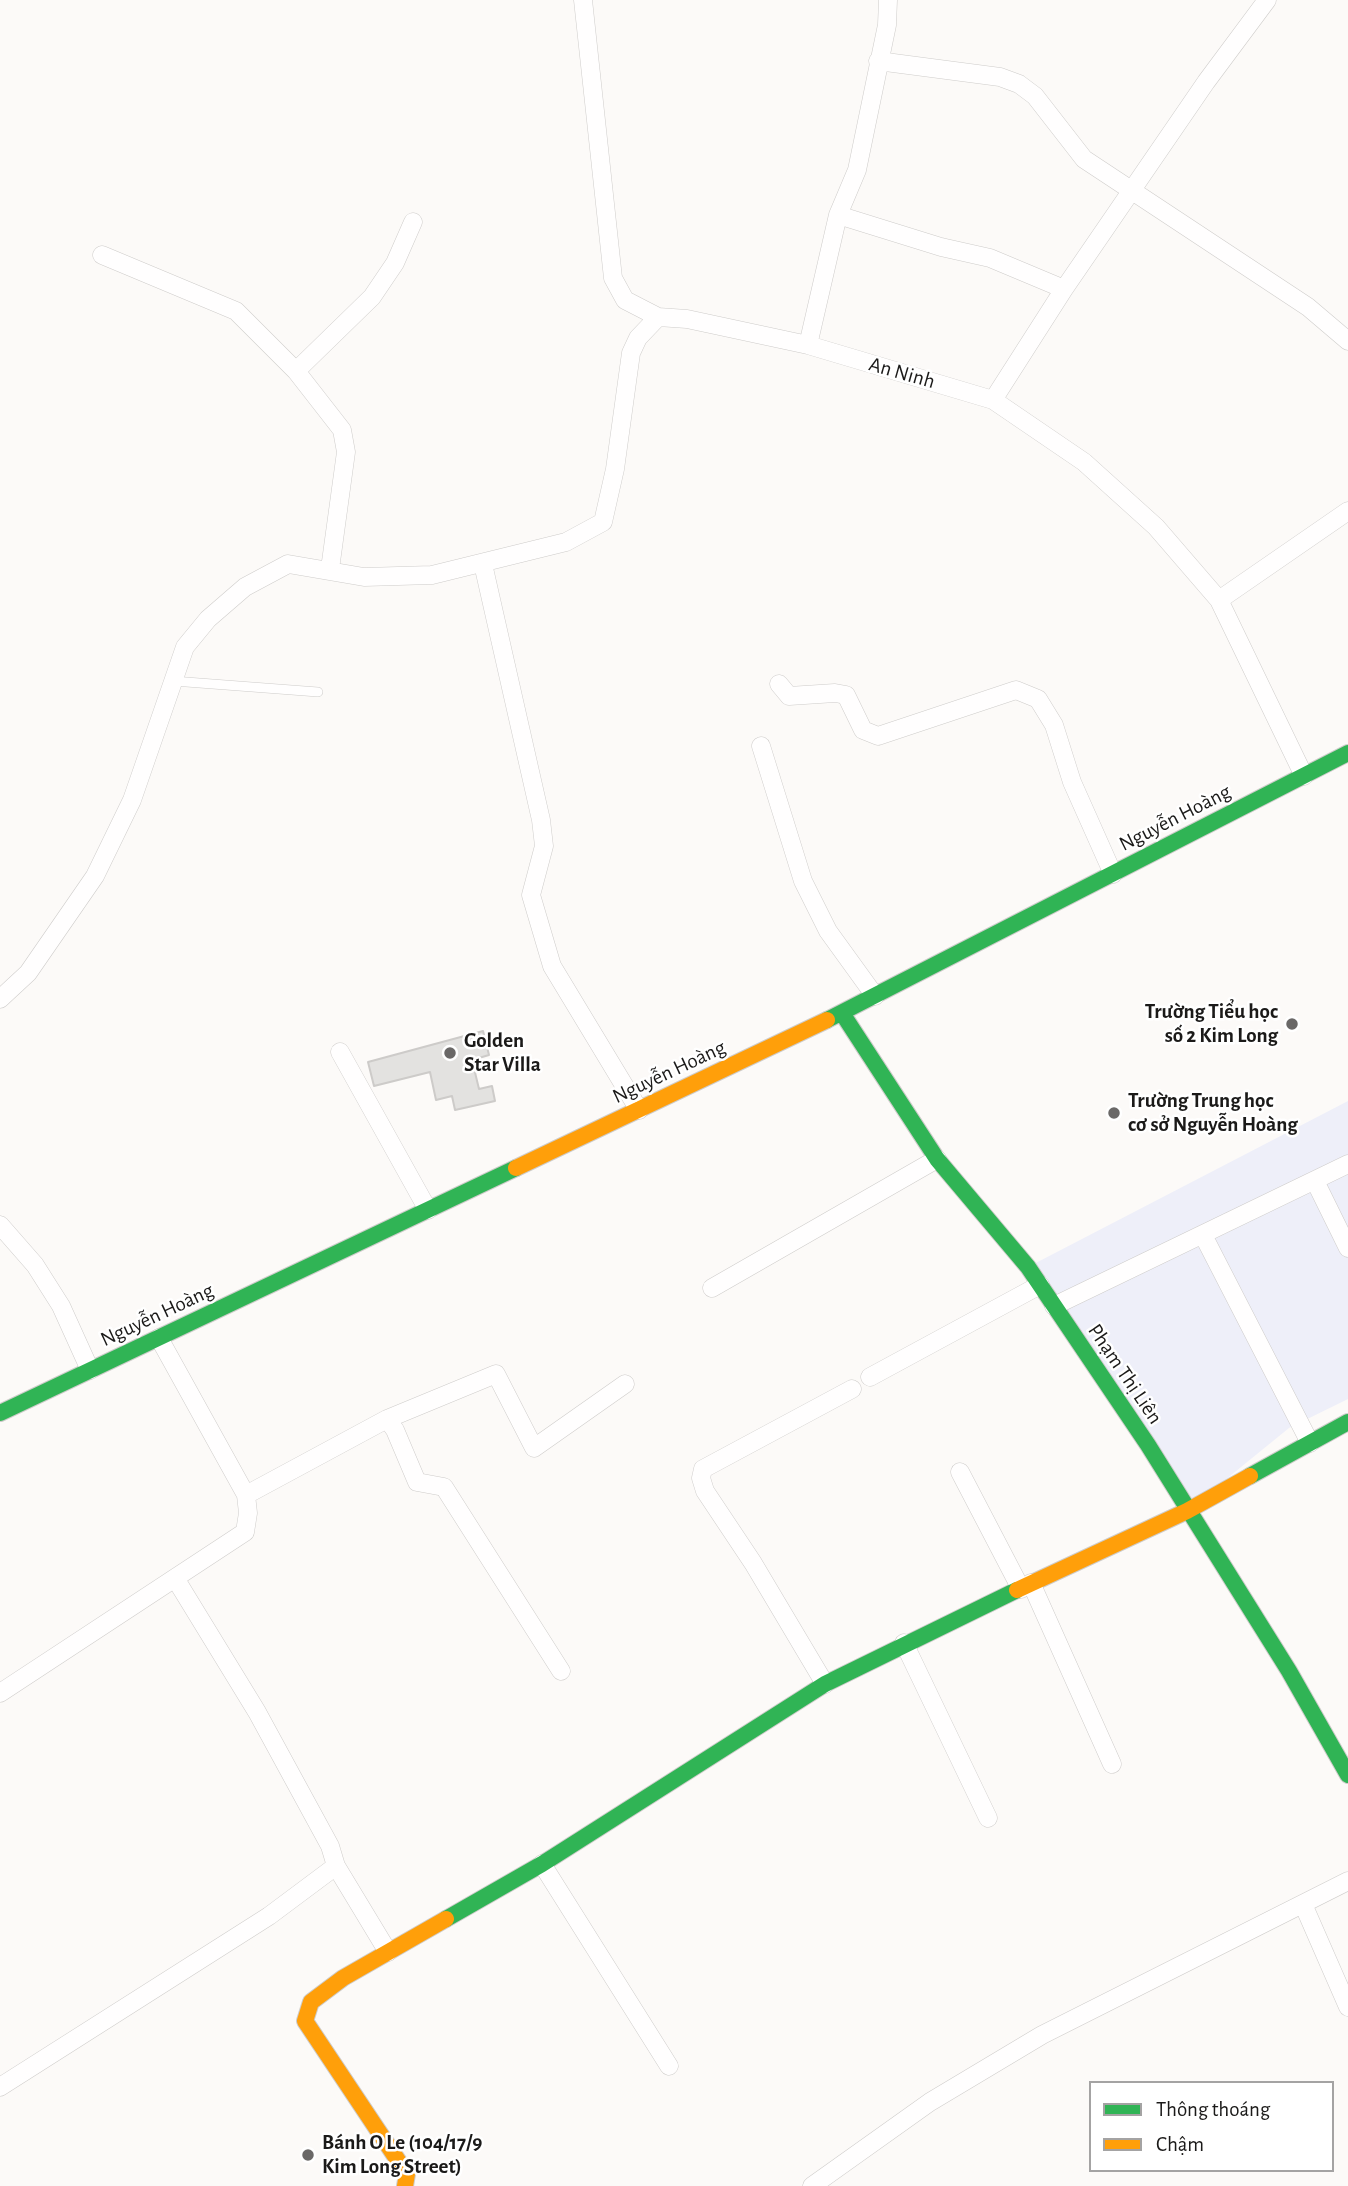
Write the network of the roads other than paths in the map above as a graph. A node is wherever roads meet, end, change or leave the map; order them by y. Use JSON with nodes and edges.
{"nodes":[{"id":1,"x":583,"y":0,"type":"edge"},
{"id":2,"x":888,"y":0,"type":"edge"},
{"id":3,"x":1267,"y":0,"type":"edge"},
{"id":4,"x":878,"y":61,"type":"junction"},
{"id":5,"x":1133,"y":190,"type":"junction"},
{"id":6,"x":838,"y":215,"type":"junction"},
{"id":7,"x":413,"y":222,"type":"dead end"},
{"id":8,"x":102,"y":255,"type":"dead end"},
{"id":9,"x":1064,"y":289,"type":"junction"},
{"id":10,"x":658,"y":317,"type":"junction"},
{"id":11,"x":1348,"y":341,"type":"edge"},
{"id":12,"x":808,"y":345,"type":"junction"},
{"id":13,"x":296,"y":372,"type":"junction"},
{"id":14,"x":993,"y":400,"type":"junction"},
{"id":15,"x":1348,"y":511,"type":"edge"},
{"id":16,"x":483,"y":564,"type":"junction"},
{"id":17,"x":330,"y":569,"type":"junction"},
{"id":18,"x":1219,"y":600,"type":"junction"},
{"id":19,"x":173,"y":681,"type":"junction"},
{"id":20,"x":779,"y":684,"type":"dead end"},
{"id":21,"x":317,"y":692,"type":"dead end"},
{"id":22,"x":761,"y":746,"type":"dead end"},
{"id":23,"x":1348,"y":753,"type":"edge"},
{"id":24,"x":1304,"y":776,"type":"junction"},
{"id":25,"x":1113,"y":874,"type":"junction"},
{"id":26,"x":875,"y":996,"type":"junction"},
{"id":27,"x":0,"y":999,"type":"edge"},
{"id":28,"x":842,"y":1013,"type":"junction"},
{"id":29,"x":340,"y":1052,"type":"dead end"},
{"id":30,"x":639,"y":1110,"type":"junction"},
{"id":31,"x":937,"y":1159,"type":"junction"},
{"id":32,"x":1348,"y":1164,"type":"edge"},
{"id":33,"x":1315,"y":1181,"type":"junction"},
{"id":34,"x":428,"y":1210,"type":"junction"},
{"id":35,"x":0,"y":1226,"type":"edge"},
{"id":36,"x":1203,"y":1235,"type":"junction"},
{"id":37,"x":1348,"y":1248,"type":"edge"},
{"id":38,"x":1040,"y":1285,"type":"junction"},
{"id":39,"x":712,"y":1288,"type":"dead end"},
{"id":40,"x":1054,"y":1306,"type":"junction"},
{"id":41,"x":159,"y":1338,"type":"junction"},
{"id":42,"x":90,"y":1370,"type":"junction"},
{"id":43,"x":870,"y":1377,"type":"dead end"},
{"id":44,"x":625,"y":1384,"type":"dead end"},
{"id":45,"x":852,"y":1389,"type":"dead end"},
{"id":46,"x":0,"y":1413,"type":"edge"},
{"id":47,"x":387,"y":1419,"type":"junction"},
{"id":48,"x":1348,"y":1422,"type":"edge"},
{"id":49,"x":1310,"y":1443,"type":"junction"},
{"id":50,"x":960,"y":1472,"type":"dead end"},
{"id":51,"x":246,"y":1495,"type":"junction"},
{"id":52,"x":1187,"y":1511,"type":"junction"},
{"id":53,"x":175,"y":1578,"type":"junction"},
{"id":54,"x":1026,"y":1586,"type":"junction"},
{"id":55,"x":904,"y":1643,"type":"junction"},
{"id":56,"x":561,"y":1671,"type":"dead end"},
{"id":57,"x":825,"y":1685,"type":"junction"},
{"id":58,"x":0,"y":1693,"type":"edge"},
{"id":59,"x":1112,"y":1764,"type":"dead end"},
{"id":60,"x":1348,"y":1775,"type":"edge"},
{"id":61,"x":988,"y":1818,"type":"dead end"},
{"id":62,"x":542,"y":1864,"type":"junction"},
{"id":63,"x":336,"y":1866,"type":"junction"},
{"id":64,"x":1348,"y":1881,"type":"edge"},
{"id":65,"x":1303,"y":1905,"type":"junction"},
{"id":66,"x":388,"y":1952,"type":"junction"},
{"id":67,"x":1348,"y":2007,"type":"edge"},
{"id":68,"x":669,"y":2066,"type":"dead end"},
{"id":69,"x":0,"y":2087,"type":"edge"},
{"id":70,"x":405,"y":2186,"type":"edge"},
{"id":71,"x":812,"y":2186,"type":"edge"}],
"edges":[{"from":1,"to":10,"type":"street","name":"An Ninh"},
{"from":2,"to":4,"type":"street"},
{"from":3,"to":5,"type":"street"},
{"from":4,"to":5,"type":"street"},
{"from":4,"to":6,"type":"street"},
{"from":5,"to":9,"type":"street"},
{"from":5,"to":11,"type":"street"},
{"from":6,"to":9,"type":"street"},
{"from":6,"to":12,"type":"street"},
{"from":7,"to":13,"type":"street"},
{"from":8,"to":13,"type":"street"},
{"from":9,"to":14,"type":"street"},
{"from":10,"to":12,"type":"street","name":"An Ninh"},
{"from":10,"to":16,"type":"street"},
{"from":12,"to":14,"type":"street","name":"An Ninh"},
{"from":13,"to":17,"type":"street"},
{"from":14,"to":18,"type":"street","name":"An Ninh"},
{"from":15,"to":18,"type":"street"},
{"from":16,"to":17,"type":"street"},
{"from":16,"to":30,"type":"street"},
{"from":17,"to":19,"type":"street"},
{"from":18,"to":24,"type":"street","name":"An Ninh"},
{"from":19,"to":21,"type":"lane"},
{"from":19,"to":27,"type":"street"},
{"from":20,"to":25,"type":"street"},
{"from":22,"to":26,"type":"street"},
{"from":23,"to":24,"type":"street","name":"Nguyễn Hoàng"},
{"from":24,"to":25,"type":"street","name":"Nguyễn Hoàng"},
{"from":25,"to":26,"type":"street","name":"Nguyễn Hoàng"},
{"from":26,"to":28,"type":"street","name":"Nguyễn Hoàng"},
{"from":28,"to":30,"type":"street","name":"Nguyễn Hoàng"},
{"from":28,"to":31,"type":"street","name":"Phạm Thị Liên"},
{"from":29,"to":34,"type":"street"},
{"from":30,"to":34,"type":"street","name":"Nguyễn Hoàng"},
{"from":31,"to":38,"type":"street","name":"Phạm Thị Liên"},
{"from":31,"to":39,"type":"street"},
{"from":32,"to":33,"type":"street"},
{"from":33,"to":36,"type":"street"},
{"from":33,"to":37,"type":"street"},
{"from":34,"to":41,"type":"street","name":"Nguyễn Hoàng"},
{"from":35,"to":42,"type":"street"},
{"from":36,"to":40,"type":"street"},
{"from":36,"to":49,"type":"street"},
{"from":38,"to":40,"type":"street","name":"Phạm Thị Liên"},
{"from":38,"to":43,"type":"street"},
{"from":40,"to":52,"type":"street","name":"Phạm Thị Liên"},
{"from":41,"to":42,"type":"street","name":"Nguyễn Hoàng"},
{"from":41,"to":51,"type":"street"},
{"from":42,"to":46,"type":"street","name":"Nguyễn Hoàng"},
{"from":44,"to":47,"type":"street"},
{"from":45,"to":57,"type":"street"},
{"from":47,"to":51,"type":"street"},
{"from":47,"to":56,"type":"street"},
{"from":48,"to":49,"type":"street"},
{"from":49,"to":52,"type":"street"},
{"from":50,"to":54,"type":"street"},
{"from":51,"to":53,"type":"street"},
{"from":52,"to":54,"type":"street"},
{"from":52,"to":60,"type":"street","name":"Phạm Thị Liên"},
{"from":53,"to":58,"type":"street"},
{"from":53,"to":63,"type":"street"},
{"from":54,"to":55,"type":"street"},
{"from":54,"to":59,"type":"street"},
{"from":55,"to":57,"type":"street"},
{"from":55,"to":61,"type":"street"},
{"from":57,"to":62,"type":"street"},
{"from":62,"to":66,"type":"street"},
{"from":62,"to":68,"type":"street"},
{"from":63,"to":66,"type":"street"},
{"from":63,"to":69,"type":"street"},
{"from":64,"to":65,"type":"street"},
{"from":65,"to":67,"type":"street"},
{"from":65,"to":71,"type":"street"},
{"from":66,"to":70,"type":"street"}]}
